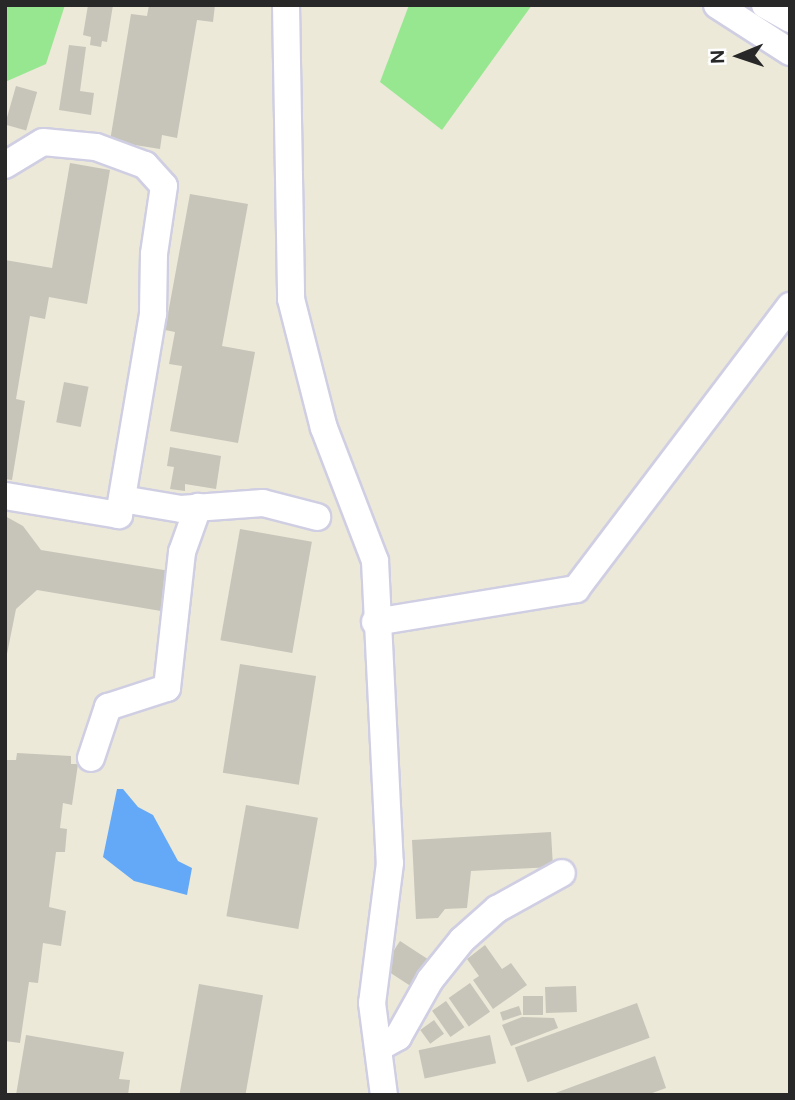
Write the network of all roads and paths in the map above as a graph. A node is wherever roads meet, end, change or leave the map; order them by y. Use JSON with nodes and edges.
{"nodes":[{"id":1,"x":286,"y":5,"type":"edge"},
{"id":2,"x":717,"y":5,"type":"edge"},
{"id":3,"x":765,"y":5,"type":"edge"},
{"id":4,"x":790,"y":19,"type":"edge"},
{"id":5,"x":790,"y":52,"type":"edge"},
{"id":6,"x":5,"y":165,"type":"edge"},
{"id":7,"x":790,"y":306,"type":"edge"},
{"id":8,"x":5,"y":496,"type":"edge"},
{"id":9,"x":122,"y":499,"type":"junction"},
{"id":10,"x":198,"y":507,"type":"junction"},
{"id":11,"x":317,"y":517,"type":"dead end"},
{"id":12,"x":375,"y":622,"type":"junction"},
{"id":13,"x":91,"y":758,"type":"dead end"},
{"id":14,"x":562,"y":873,"type":"dead end"},
{"id":15,"x":378,"y":1048,"type":"junction"},
{"id":16,"x":384,"y":1095,"type":"edge"}],
"edges":[{"from":1,"to":12,"type":"street"},
{"from":2,"to":5,"type":"street"},
{"from":3,"to":4,"type":"street"},
{"from":6,"to":9,"type":"street"},
{"from":7,"to":12,"type":"street"},
{"from":8,"to":9,"type":"street"},
{"from":9,"to":10,"type":"street"},
{"from":10,"to":11,"type":"street"},
{"from":10,"to":13,"type":"street"},
{"from":12,"to":15,"type":"street"},
{"from":14,"to":15,"type":"street"},
{"from":15,"to":16,"type":"street"}]}
